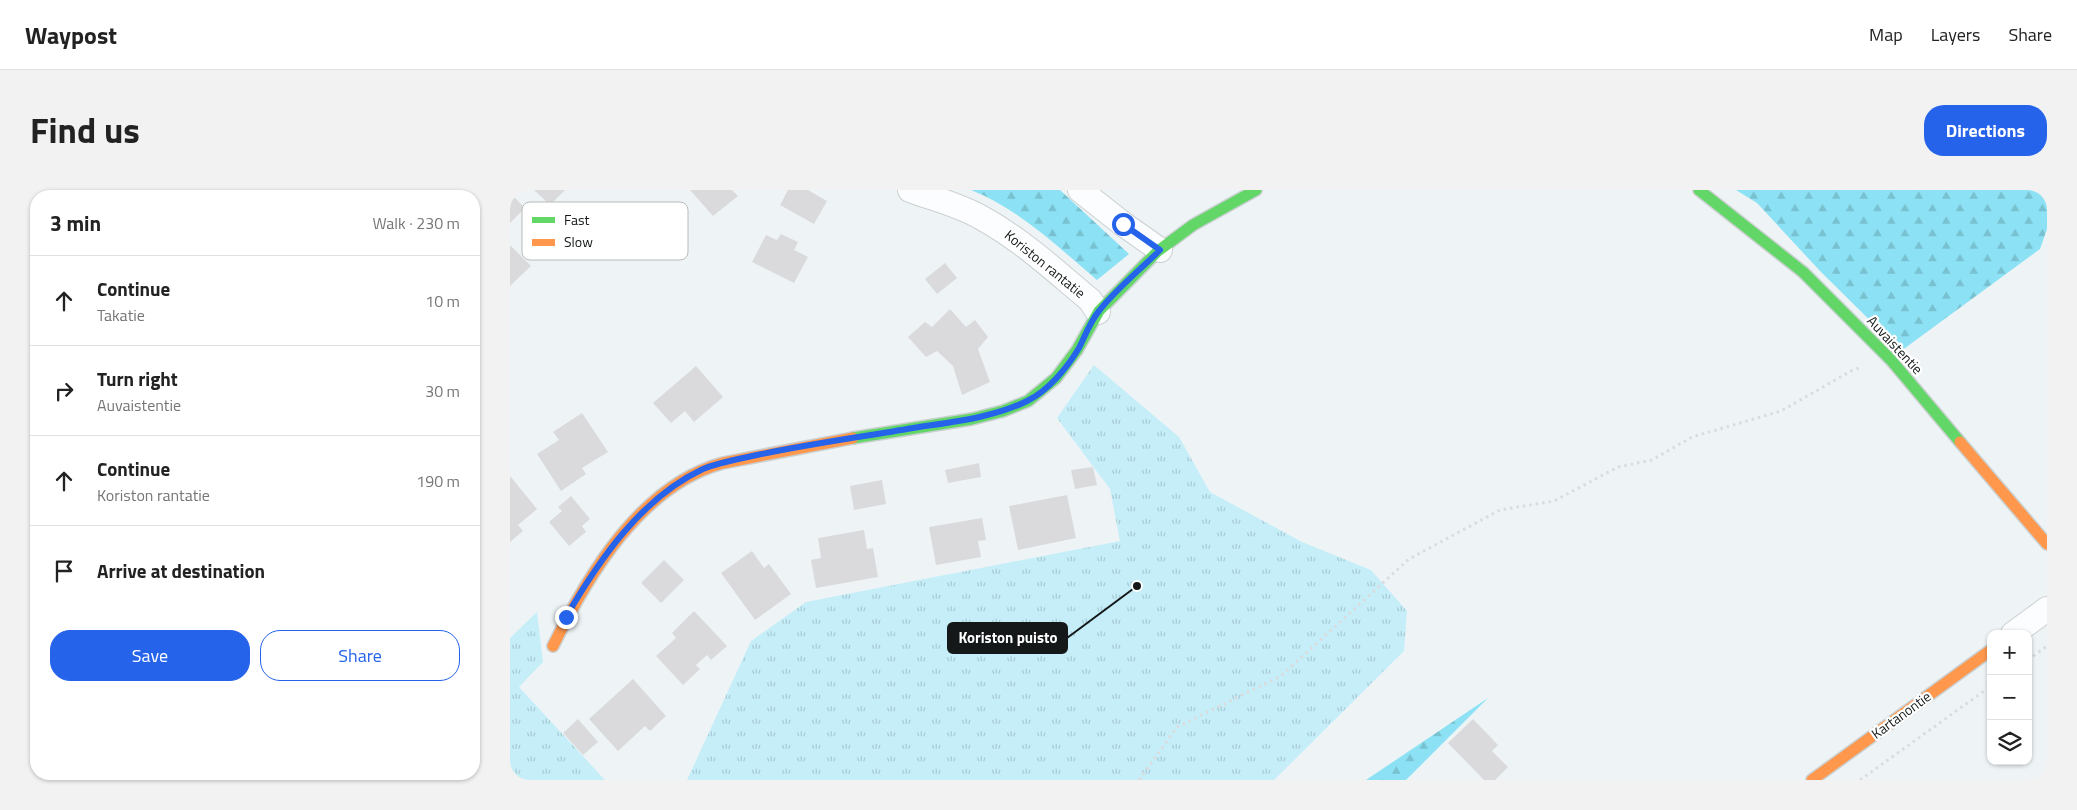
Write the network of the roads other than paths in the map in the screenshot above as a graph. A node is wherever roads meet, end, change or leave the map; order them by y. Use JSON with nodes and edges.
{"nodes":[{"id":1,"x":910,"y":190,"type":"edge"},
{"id":2,"x":1080,"y":190,"type":"edge"},
{"id":3,"x":1256,"y":190,"type":"edge"},
{"id":4,"x":1699,"y":190,"type":"edge"},
{"id":5,"x":1160,"y":250,"type":"junction"},
{"id":6,"x":1098,"y":312,"type":"junction"},
{"id":7,"x":2047,"y":544,"type":"edge"},
{"id":8,"x":2047,"y":609,"type":"edge"},
{"id":9,"x":2018,"y":630,"type":"edge"},
{"id":10,"x":553,"y":646,"type":"dead end"},
{"id":11,"x":1987,"y":653,"type":"edge"},
{"id":12,"x":1812,"y":780,"type":"edge"}],
"edges":[{"from":1,"to":6,"type":"street","name":"Koriston rantatie"},
{"from":2,"to":5,"type":"street"},
{"from":3,"to":5,"type":"street"},
{"from":4,"to":7,"type":"street","name":"Auvaistentie"},
{"from":5,"to":6,"type":"street"},
{"from":6,"to":10,"type":"street"},
{"from":8,"to":9,"type":"street"},
{"from":11,"to":12,"type":"street","name":"Kartanontie"}]}
